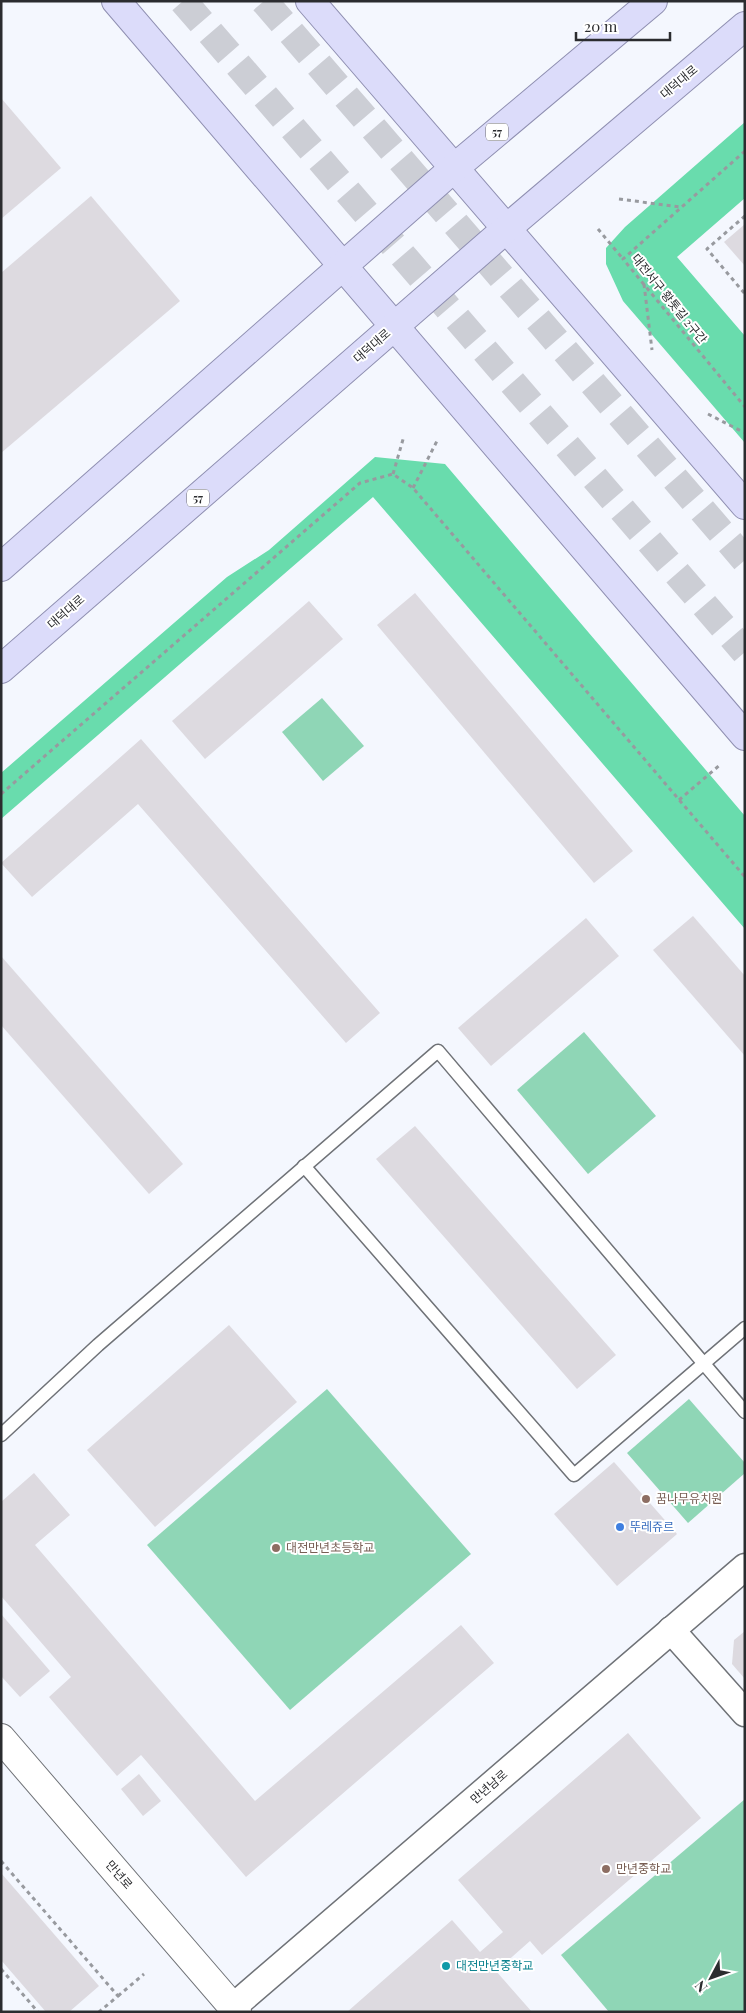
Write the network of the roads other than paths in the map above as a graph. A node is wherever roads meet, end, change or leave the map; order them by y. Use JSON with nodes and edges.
{"nodes":[{"id":1,"x":116,"y":1,"type":"edge"},
{"id":2,"x":310,"y":1,"type":"edge"},
{"id":3,"x":652,"y":1,"type":"edge"},
{"id":4,"x":745,"y":26,"type":"edge"},
{"id":5,"x":453,"y":169,"type":"junction"},
{"id":6,"x":506,"y":230,"type":"junction"},
{"id":7,"x":343,"y":266,"type":"junction"},
{"id":8,"x":394,"y":326,"type":"junction"},
{"id":9,"x":745,"y":505,"type":"edge"},
{"id":10,"x":1,"y":567,"type":"edge"},
{"id":11,"x":1,"y":669,"type":"edge"},
{"id":12,"x":745,"y":736,"type":"edge"},
{"id":13,"x":304,"y":1166,"type":"junction"},
{"id":14,"x":745,"y":1328,"type":"edge"},
{"id":15,"x":704,"y":1364,"type":"junction"},
{"id":16,"x":745,"y":1412,"type":"edge"},
{"id":17,"x":1,"y":1435,"type":"edge"},
{"id":18,"x":745,"y":1567,"type":"edge"},
{"id":19,"x":671,"y":1630,"type":"junction"},
{"id":20,"x":745,"y":1713,"type":"edge"},
{"id":21,"x":1,"y":1738,"type":"edge"},
{"id":22,"x":235,"y":2009,"type":"edge"}],
"edges":[{"from":1,"to":7,"type":"main road"},
{"from":2,"to":5,"type":"main road"},
{"from":3,"to":5,"type":"main road","number":"57"},
{"from":4,"to":6,"type":"main road","name":"대덕대로","number":"57"},
{"from":5,"to":6,"type":"main road"},
{"from":5,"to":7,"type":"main road","number":"57"},
{"from":6,"to":8,"type":"main road","name":"대덕대로","number":"57"},
{"from":6,"to":9,"type":"main road"},
{"from":7,"to":8,"type":"main road"},
{"from":7,"to":10,"type":"main road","number":"57"},
{"from":8,"to":11,"type":"main road","name":"대덕대로","number":"57"},
{"from":8,"to":12,"type":"main road"},
{"from":13,"to":15,"type":"lane"},
{"from":13,"to":15,"type":"lane"},
{"from":13,"to":17,"type":"lane"},
{"from":14,"to":15,"type":"lane"},
{"from":15,"to":16,"type":"lane"},
{"from":18,"to":19,"type":"street","name":"만년남로"},
{"from":19,"to":20,"type":"street"},
{"from":19,"to":22,"type":"street","name":"만년남로"},
{"from":21,"to":22,"type":"street","name":"만년로"}]}
